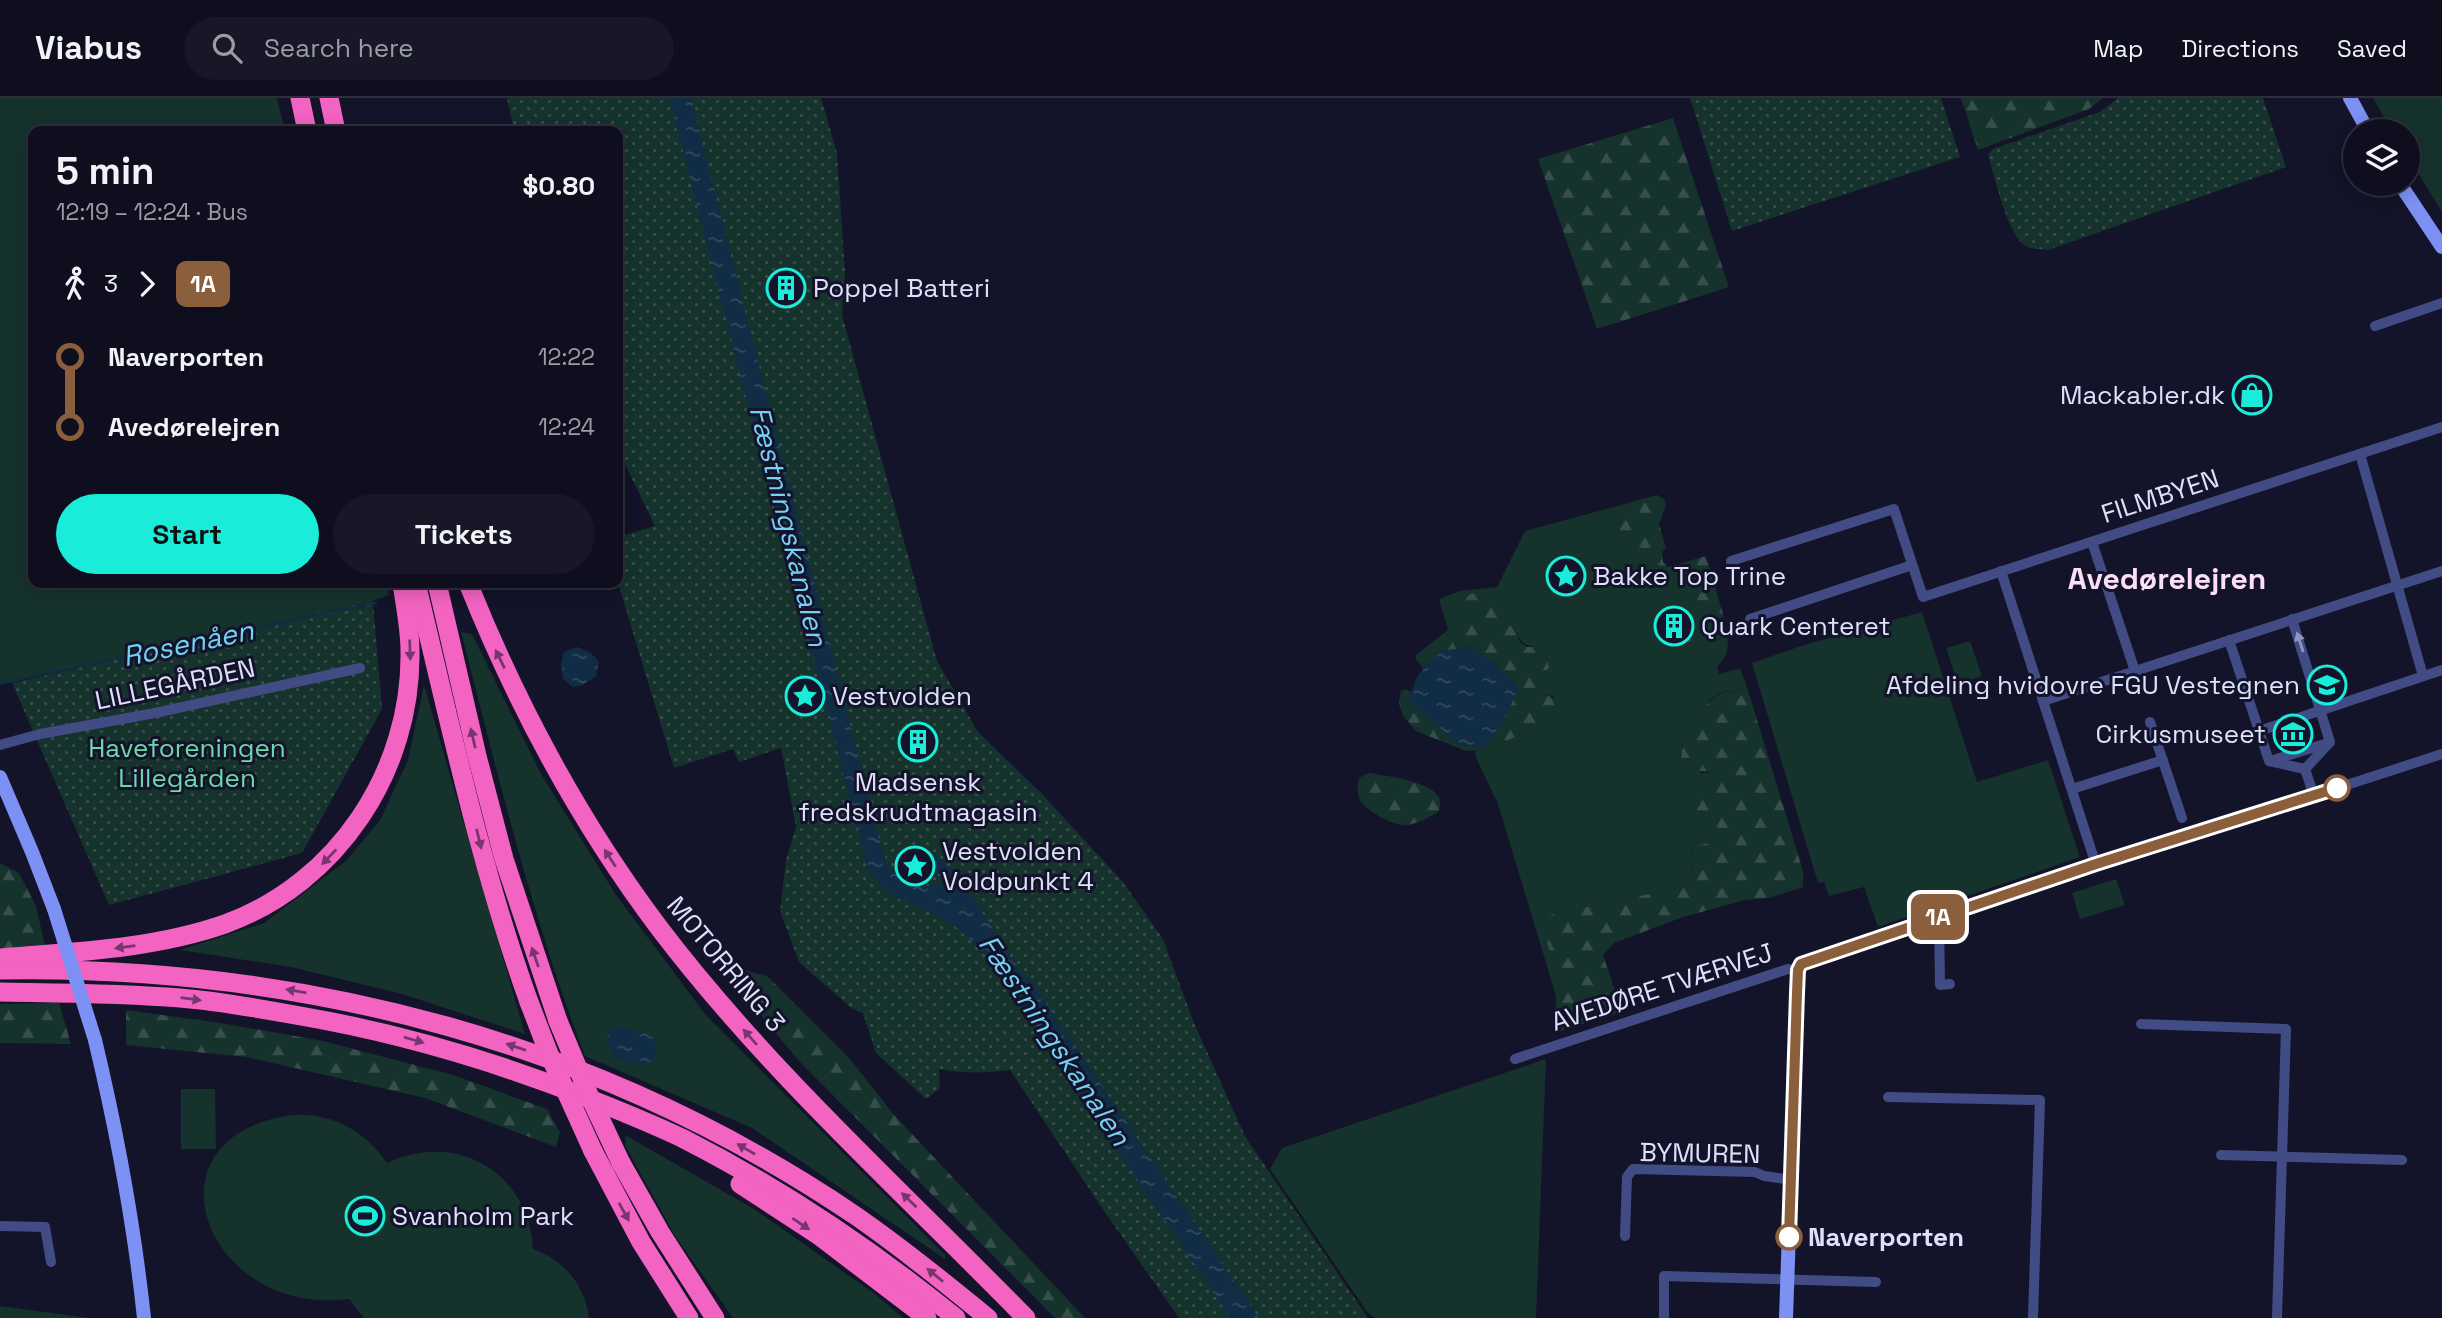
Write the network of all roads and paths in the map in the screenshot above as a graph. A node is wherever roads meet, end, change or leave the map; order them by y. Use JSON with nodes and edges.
{"nodes":[{"id":1,"x":300,"y":98,"type":"edge"},
{"id":2,"x":328,"y":98,"type":"edge"},
{"id":3,"x":2350,"y":98,"type":"edge"},
{"id":4,"x":2361,"y":119,"type":"edge"},
{"id":5,"x":306,"y":126,"type":"edge"},
{"id":6,"x":335,"y":126,"type":"edge"},
{"id":7,"x":2408,"y":196,"type":"edge"},
{"id":8,"x":2442,"y":247,"type":"edge"},
{"id":9,"x":2442,"y":303,"type":"edge"},
{"id":10,"x":2375,"y":326,"type":"dead end"},
{"id":11,"x":2442,"y":427,"type":"edge"},
{"id":12,"x":2360,"y":454,"type":"junction"},
{"id":13,"x":2092,"y":542,"type":"junction"},
{"id":14,"x":1912,"y":565,"type":"junction"},
{"id":15,"x":1733,"y":568,"type":"dead end"},
{"id":16,"x":2001,"y":571,"type":"junction"},
{"id":17,"x":2442,"y":571,"type":"edge"},
{"id":18,"x":2397,"y":585,"type":"junction"},
{"id":19,"x":403,"y":588,"type":"edge"},
{"id":20,"x":417,"y":588,"type":"edge"},
{"id":21,"x":438,"y":588,"type":"edge"},
{"id":22,"x":470,"y":588,"type":"edge"},
{"id":23,"x":2292,"y":620,"type":"junction"},
{"id":24,"x":1752,"y":625,"type":"dead end"},
{"id":25,"x":2230,"y":640,"type":"junction"},
{"id":26,"x":360,"y":668,"type":"dead end"},
{"id":27,"x":2442,"y":670,"type":"edge"},
{"id":28,"x":2135,"y":671,"type":"junction"},
{"id":29,"x":2423,"y":676,"type":"junction"},
{"id":30,"x":2043,"y":701,"type":"junction"},
{"id":31,"x":2322,"y":710,"type":"junction"},
{"id":32,"x":2150,"y":722,"type":"dead end"},
{"id":33,"x":2259,"y":731,"type":"junction"},
{"id":34,"x":2330,"y":742,"type":"junction"},
{"id":35,"x":0,"y":745,"type":"edge"},
{"id":36,"x":2442,"y":754,"type":"edge"},
{"id":37,"x":2163,"y":760,"type":"junction"},
{"id":38,"x":2269,"y":761,"type":"junction"},
{"id":39,"x":2305,"y":769,"type":"junction"},
{"id":40,"x":0,"y":777,"type":"edge"},
{"id":41,"x":2072,"y":789,"type":"junction"},
{"id":42,"x":2314,"y":796,"type":"junction"},
{"id":43,"x":2182,"y":818,"type":"dead end"},
{"id":44,"x":2096,"y":864,"type":"junction"},
{"id":45,"x":1939,"y":916,"type":"junction"},
{"id":46,"x":0,"y":958,"type":"edge"},
{"id":47,"x":0,"y":970,"type":"edge"},
{"id":48,"x":1798,"y":970,"type":"junction"},
{"id":49,"x":1950,"y":984,"type":"dead end"},
{"id":50,"x":0,"y":992,"type":"edge"},
{"id":51,"x":2141,"y":1024,"type":"dead end"},
{"id":52,"x":1515,"y":1059,"type":"dead end"},
{"id":53,"x":1888,"y":1097,"type":"dead end"},
{"id":54,"x":619,"y":1111,"type":"junction"},
{"id":55,"x":2221,"y":1155,"type":"dead end"},
{"id":56,"x":2282,"y":1157,"type":"junction"},
{"id":57,"x":2402,"y":1160,"type":"dead end"},
{"id":58,"x":1791,"y":1180,"type":"junction"},
{"id":59,"x":0,"y":1226,"type":"edge"},
{"id":60,"x":1625,"y":1236,"type":"dead end"},
{"id":61,"x":51,"y":1262,"type":"dead end"},
{"id":62,"x":1787,"y":1280,"type":"junction"},
{"id":63,"x":1876,"y":1282,"type":"dead end"},
{"id":64,"x":144,"y":1318,"type":"edge"},
{"id":65,"x":689,"y":1318,"type":"edge"},
{"id":66,"x":715,"y":1318,"type":"edge"},
{"id":67,"x":927,"y":1318,"type":"edge"},
{"id":68,"x":956,"y":1318,"type":"edge"},
{"id":69,"x":988,"y":1318,"type":"edge"},
{"id":70,"x":1026,"y":1318,"type":"edge"},
{"id":71,"x":1664,"y":1318,"type":"edge"},
{"id":72,"x":1786,"y":1318,"type":"edge"},
{"id":73,"x":2034,"y":1318,"type":"edge"},
{"id":74,"x":2277,"y":1318,"type":"edge"}],
"edges":[{"from":1,"to":5,"type":"highway"},
{"from":2,"to":6,"type":"highway"},
{"from":3,"to":4,"type":"street"},
{"from":7,"to":8,"type":"street"},
{"from":9,"to":10,"type":"street"},
{"from":11,"to":12,"type":"street","name":"FILMBYEN"},
{"from":12,"to":13,"type":"street","name":"FILMBYEN"},
{"from":12,"to":18,"type":"street"},
{"from":13,"to":16,"type":"street","name":"FILMBYEN"},
{"from":13,"to":28,"type":"street"},
{"from":14,"to":15,"type":"street","name":"FILMBYEN"},
{"from":14,"to":16,"type":"street","name":"FILMBYEN"},
{"from":14,"to":24,"type":"street"},
{"from":16,"to":30,"type":"street"},
{"from":17,"to":18,"type":"street"},
{"from":18,"to":23,"type":"street"},
{"from":18,"to":29,"type":"street"},
{"from":19,"to":46,"type":"highway","one_way":true},
{"from":20,"to":65,"type":"highway","one_way":true,"bridge":true},
{"from":66,"to":21,"type":"highway","one_way":true,"bridge":true},
{"from":70,"to":22,"type":"highway","name":"MOTORRING 3","one_way":true},
{"from":23,"to":25,"type":"street"},
{"from":31,"to":23,"type":"street","one_way":true},
{"from":25,"to":28,"type":"street"},
{"from":25,"to":33,"type":"street"},
{"from":26,"to":35,"type":"street","name":"LILLEGÅRDEN"},
{"from":27,"to":29,"type":"street"},
{"from":28,"to":30,"type":"street"},
{"from":29,"to":31,"type":"street"},
{"from":30,"to":41,"type":"street"},
{"from":31,"to":33,"type":"street"},
{"from":31,"to":34,"type":"street"},
{"from":32,"to":37,"type":"street"},
{"from":33,"to":38,"type":"street"},
{"from":34,"to":38,"type":"street"},
{"from":34,"to":39,"type":"street"},
{"from":36,"to":42,"type":"street","name":"AVEDØRE TVÆRVEJ"},
{"from":37,"to":41,"type":"street"},
{"from":37,"to":43,"type":"street"},
{"from":38,"to":39,"type":"street"},
{"from":39,"to":42,"type":"street"},
{"from":40,"to":64,"type":"street","bridge":true},
{"from":41,"to":44,"type":"street"},
{"from":42,"to":44,"type":"street","name":"AVEDØRE TVÆRVEJ"},
{"from":44,"to":45,"type":"street","name":"AVEDØRE TVÆRVEJ"},
{"from":45,"to":48,"type":"street","name":"AVEDØRE TVÆRVEJ"},
{"from":45,"to":49,"type":"street"},
{"from":69,"to":47,"type":"highway","one_way":true},
{"from":48,"to":52,"type":"street","name":"AVEDØRE TVÆRVEJ"},
{"from":48,"to":58,"type":"street"},
{"from":50,"to":54,"type":"highway","one_way":true},
{"from":51,"to":56,"type":"street"},
{"from":53,"to":73,"type":"street"},
{"from":54,"to":67,"type":"highway","one_way":true},
{"from":54,"to":68,"type":"highway"},
{"from":55,"to":56,"type":"street"},
{"from":56,"to":57,"type":"street"},
{"from":56,"to":74,"type":"street"},
{"from":58,"to":60,"type":"street","name":"BYMUREN"},
{"from":58,"to":62,"type":"street"},
{"from":59,"to":61,"type":"street"},
{"from":62,"to":63,"type":"street"},
{"from":62,"to":71,"type":"street"},
{"from":62,"to":72,"type":"street"}]}
